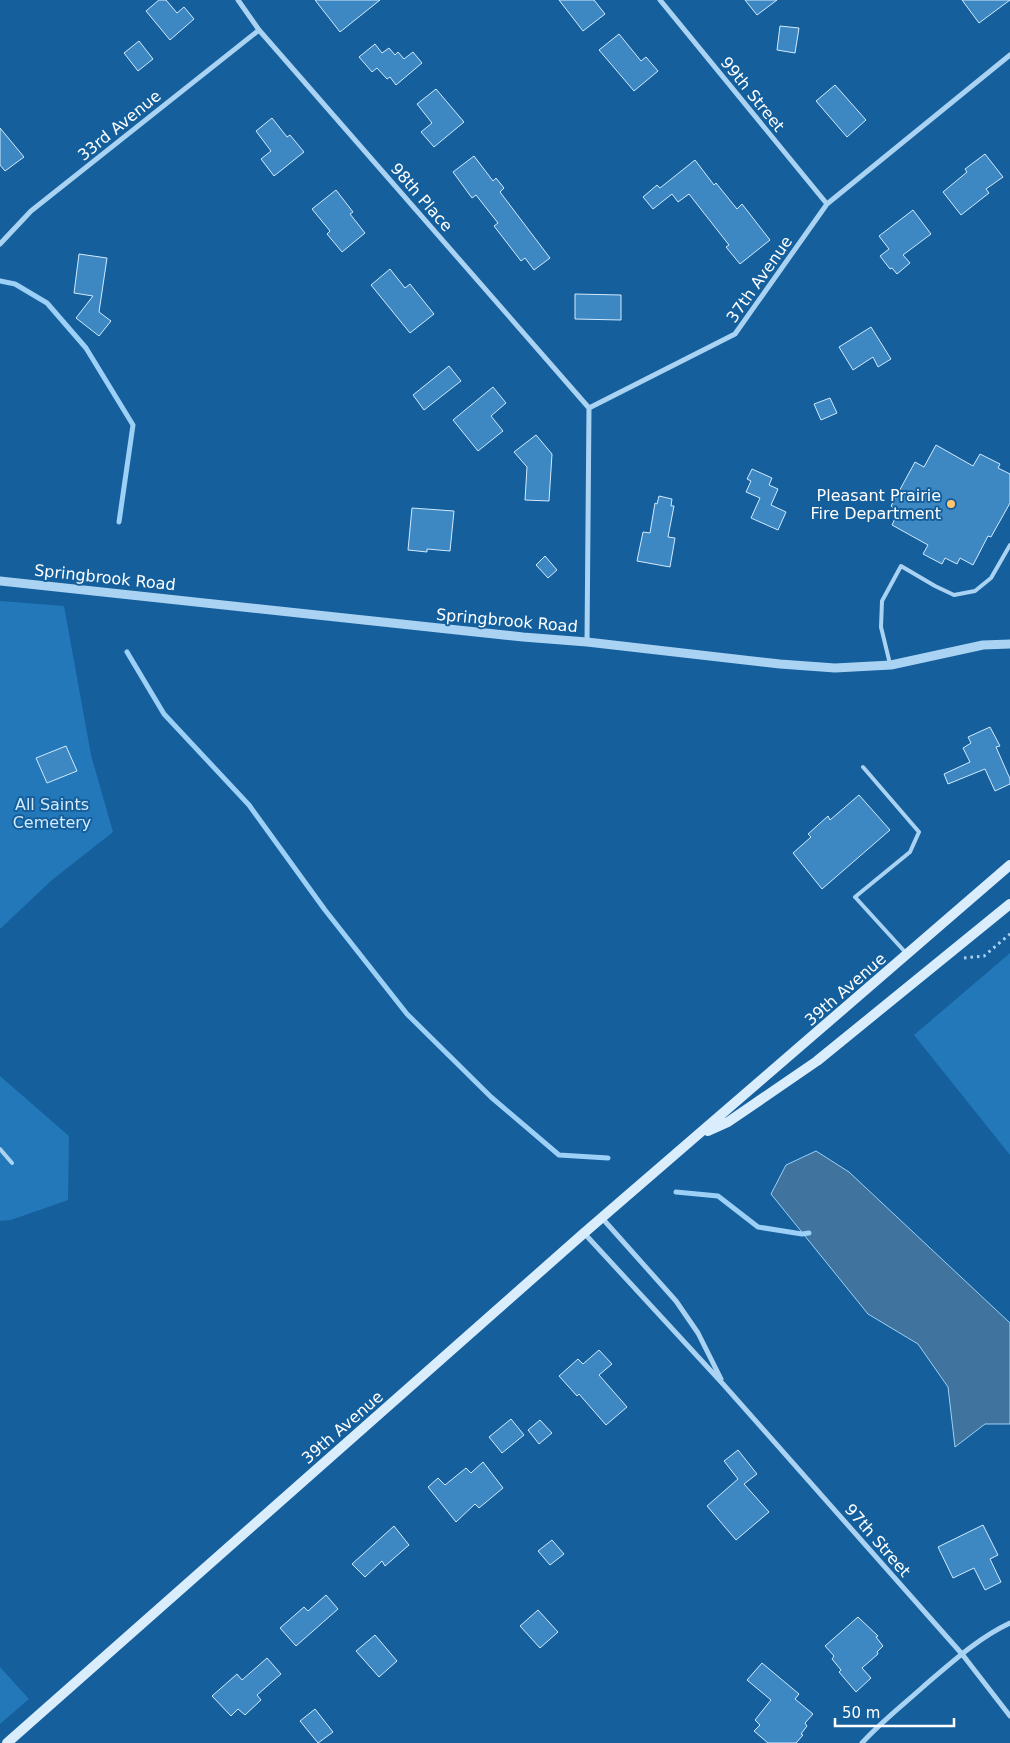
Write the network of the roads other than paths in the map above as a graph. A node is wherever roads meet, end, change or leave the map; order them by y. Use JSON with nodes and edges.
{"nodes":[{"id":1,"x":238,"y":0,"type":"edge"},
{"id":2,"x":660,"y":0,"type":"edge"},
{"id":3,"x":259,"y":30,"type":"junction"},
{"id":4,"x":1010,"y":55,"type":"edge"},
{"id":5,"x":827,"y":204,"type":"junction"},
{"id":6,"x":0,"y":244,"type":"edge"},
{"id":7,"x":589,"y":408,"type":"junction"},
{"id":8,"x":1010,"y":545,"type":"edge"},
{"id":9,"x":0,"y":581,"type":"edge"},
{"id":10,"x":587,"y":642,"type":"junction"},
{"id":11,"x":1010,"y":644,"type":"edge"},
{"id":12,"x":891,"y":665,"type":"junction"},
{"id":13,"x":863,"y":766,"type":"dead end"},
{"id":14,"x":1010,"y":865,"type":"edge"},
{"id":15,"x":1010,"y":904,"type":"edge"},
{"id":16,"x":907,"y":954,"type":"junction"},
{"id":17,"x":698,"y":1135,"type":"junction"},
{"id":18,"x":0,"y":1149,"type":"edge"},
{"id":19,"x":12,"y":1163,"type":"dead end"},
{"id":20,"x":602,"y":1218,"type":"junction"},
{"id":21,"x":584,"y":1233,"type":"junction"},
{"id":22,"x":723,"y":1384,"type":"junction"},
{"id":23,"x":1010,"y":1623,"type":"edge"},
{"id":24,"x":962,"y":1654,"type":"junction"},
{"id":25,"x":1010,"y":1716,"type":"edge"},
{"id":26,"x":7,"y":1743,"type":"edge"},
{"id":27,"x":862,"y":1743,"type":"edge"}],
"edges":[{"from":1,"to":3,"type":"street","name":"98th Place"},
{"from":2,"to":5,"type":"street","name":"99th Street"},
{"from":3,"to":6,"type":"street","name":"33rd Avenue"},
{"from":3,"to":7,"type":"street","name":"98th Place"},
{"from":4,"to":5,"type":"street","name":"37th Avenue"},
{"from":5,"to":7,"type":"street","name":"37th Avenue"},
{"from":7,"to":10,"type":"street"},
{"from":8,"to":12,"type":"lane"},
{"from":9,"to":10,"type":"street","name":"Springbrook Road"},
{"from":10,"to":12,"type":"street","name":"Springbrook Road"},
{"from":11,"to":12,"type":"street","name":"Springbrook Road"},
{"from":13,"to":16,"type":"lane"},
{"from":14,"to":16,"type":"main road","name":"39th Avenue"},
{"from":15,"to":17,"type":"main road","name":"39th Avenue"},
{"from":16,"to":17,"type":"main road","name":"39th Avenue"},
{"from":17,"to":20,"type":"main road","name":"39th Avenue"},
{"from":18,"to":19,"type":"lane"},
{"from":20,"to":21,"type":"main road","name":"39th Avenue"},
{"from":20,"to":22,"type":"street","name":"97th Street"},
{"from":21,"to":22,"type":"street","name":"97th Street"},
{"from":21,"to":26,"type":"main road","name":"39th Avenue"},
{"from":22,"to":24,"type":"street","name":"97th Street"},
{"from":23,"to":24,"type":"street"},
{"from":24,"to":25,"type":"street","name":"97th Street"},
{"from":24,"to":27,"type":"street"}]}
